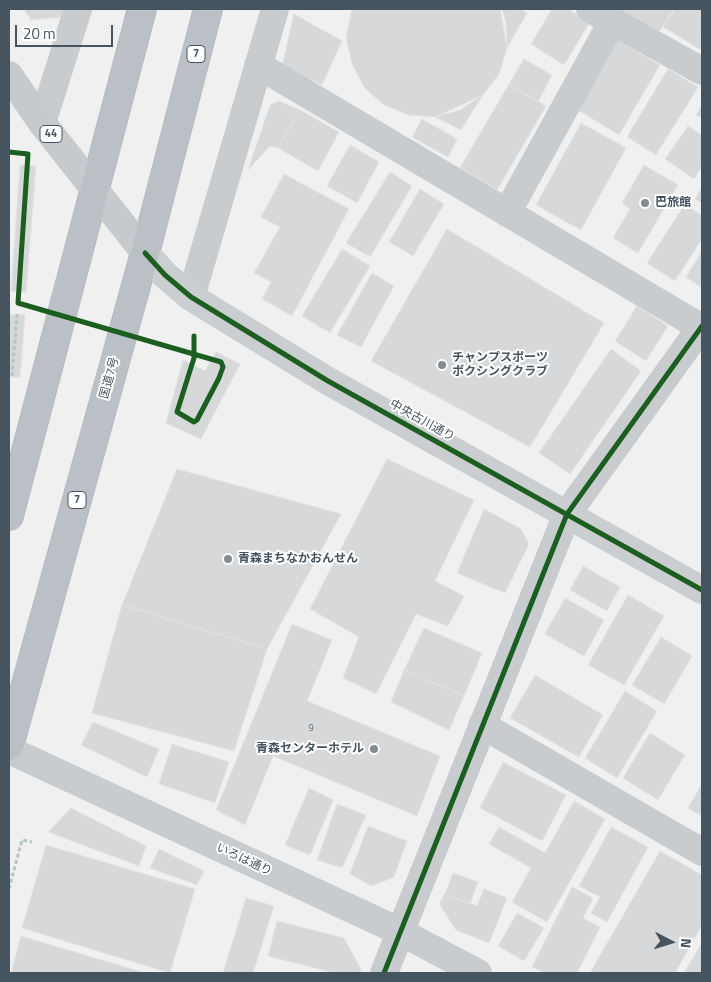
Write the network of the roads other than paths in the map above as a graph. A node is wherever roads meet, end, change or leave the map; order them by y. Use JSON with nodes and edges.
{"nodes":[{"id":1,"x":78,"y":9,"type":"edge"},
{"id":2,"x":142,"y":9,"type":"edge"},
{"id":3,"x":208,"y":9,"type":"edge"},
{"id":4,"x":275,"y":9,"type":"edge"},
{"id":5,"x":601,"y":15,"type":"edge"},
{"id":6,"x":258,"y":65,"type":"junction"},
{"id":7,"x":702,"y":71,"type":"edge"},
{"id":8,"x":9,"y":75,"type":"edge"},
{"id":9,"x":42,"y":123,"type":"junction"},
{"id":10,"x":95,"y":192,"type":"junction"},
{"id":11,"x":507,"y":213,"type":"junction"},
{"id":12,"x":144,"y":253,"type":"junction"},
{"id":13,"x":191,"y":297,"type":"junction"},
{"id":14,"x":702,"y":327,"type":"edge"},
{"id":15,"x":567,"y":514,"type":"junction"},
{"id":16,"x":9,"y":516,"type":"edge"},
{"id":17,"x":702,"y":590,"type":"edge"},
{"id":18,"x":482,"y":725,"type":"junction"},
{"id":19,"x":9,"y":748,"type":"edge"},
{"id":20,"x":702,"y":852,"type":"edge"},
{"id":21,"x":399,"y":931,"type":"junction"},
{"id":22,"x":384,"y":973,"type":"edge"},
{"id":23,"x":478,"y":973,"type":"edge"}],
"edges":[{"from":1,"to":9,"type":"street"},
{"from":2,"to":10,"type":"highway"},
{"from":3,"to":12,"type":"highway","name":"国道7号","number":"7"},
{"from":4,"to":6,"type":"street"},
{"from":5,"to":7,"type":"street"},
{"from":5,"to":11,"type":"street"},
{"from":6,"to":11,"type":"street"},
{"from":6,"to":13,"type":"street"},
{"from":8,"to":9,"type":"main road","number":"44"},
{"from":9,"to":10,"type":"main road","number":"44"},
{"from":10,"to":12,"type":"main road","number":"44"},
{"from":10,"to":16,"type":"highway"},
{"from":11,"to":14,"type":"street"},
{"from":12,"to":13,"type":"street","name":"中央古川通り"},
{"from":12,"to":19,"type":"highway","name":"国道7号","number":"7"},
{"from":13,"to":15,"type":"street","name":"中央古川通り"},
{"from":14,"to":15,"type":"street"},
{"from":15,"to":17,"type":"street","name":"中央古川通り"},
{"from":15,"to":18,"type":"street"},
{"from":18,"to":20,"type":"street"},
{"from":18,"to":21,"type":"street"},
{"from":19,"to":21,"type":"street","name":"いろは通り"},
{"from":21,"to":22,"type":"street"},
{"from":21,"to":23,"type":"street","name":"いろは通り"}]}
